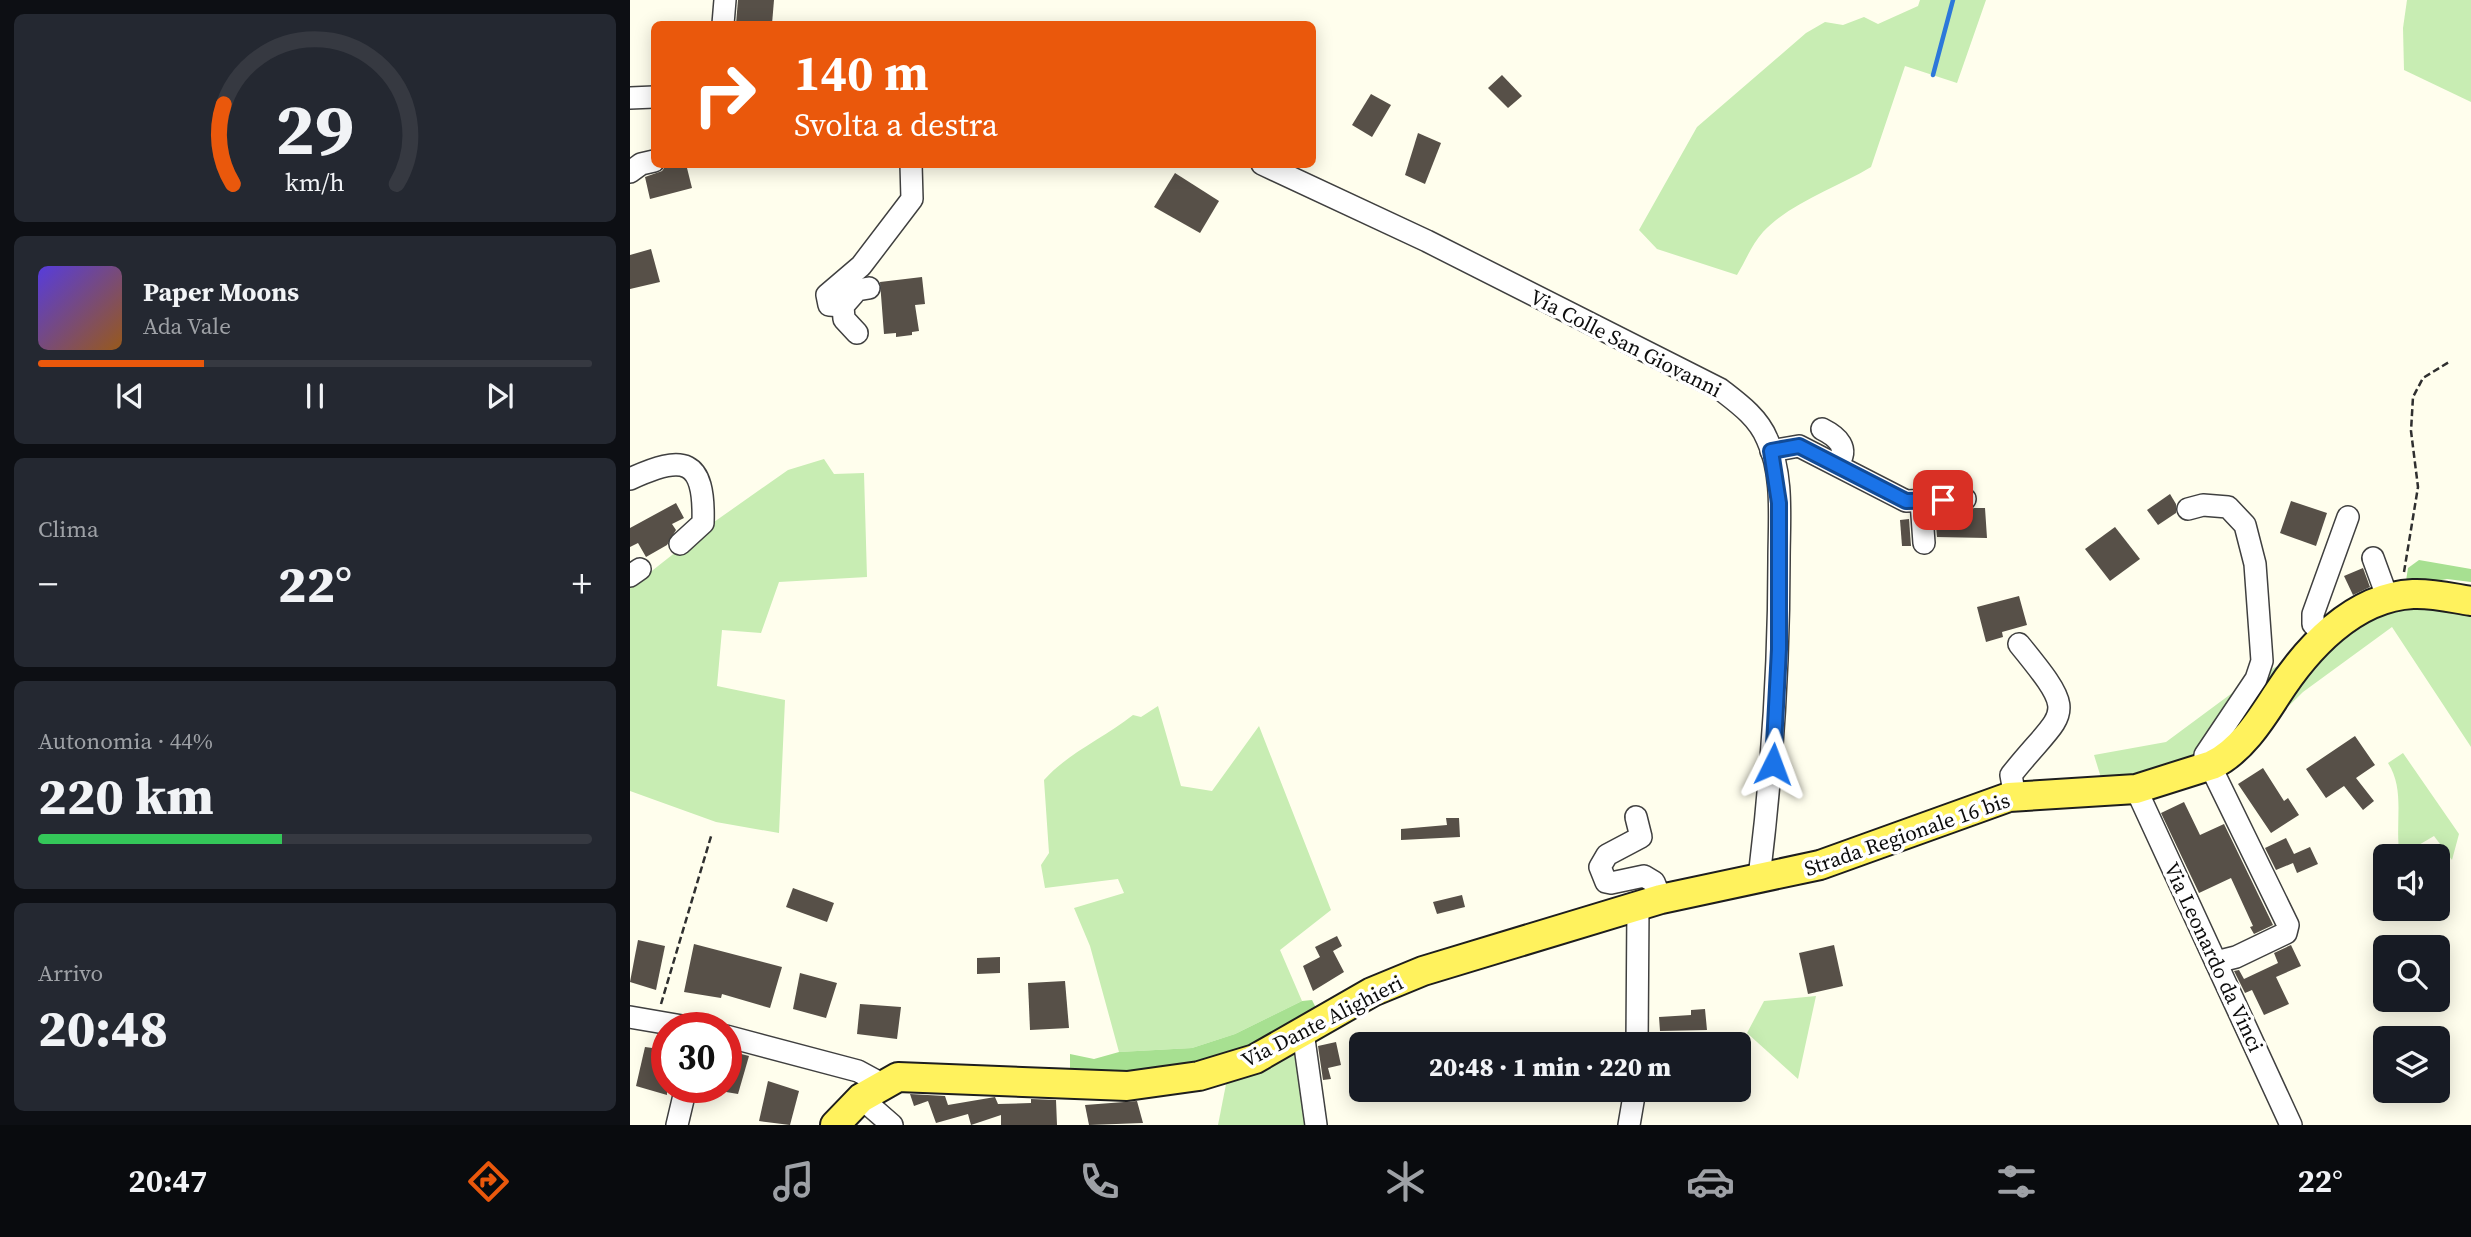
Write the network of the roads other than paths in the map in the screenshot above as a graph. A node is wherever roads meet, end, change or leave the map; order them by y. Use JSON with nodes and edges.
{"nodes":[{"id":1,"x":725,"y":0,"type":"edge"},
{"id":2,"x":723,"y":21,"type":"edge"},
{"id":3,"x":651,"y":97,"type":"edge"},
{"id":4,"x":630,"y":98,"type":"edge"},
{"id":5,"x":651,"y":162,"type":"edge"},
{"id":6,"x":911,"y":168,"type":"edge"},
{"id":7,"x":1271,"y":168,"type":"edge"},
{"id":8,"x":630,"y":172,"type":"edge"},
{"id":9,"x":869,"y":288,"type":"dead end"},
{"id":10,"x":843,"y":306,"type":"junction"},
{"id":11,"x":856,"y":333,"type":"dead end"},
{"id":12,"x":1822,"y":429,"type":"dead end"},
{"id":13,"x":1771,"y":451,"type":"junction"},
{"id":14,"x":1837,"y":465,"type":"junction"},
{"id":15,"x":630,"y":479,"type":"edge"},
{"id":16,"x":1965,"y":499,"type":"dead end"},
{"id":17,"x":1922,"y":501,"type":"junction"},
{"id":18,"x":2188,"y":509,"type":"dead end"},
{"id":19,"x":2348,"y":517,"type":"dead end"},
{"id":20,"x":1924,"y":543,"type":"dead end"},
{"id":21,"x":680,"y":544,"type":"dead end"},
{"id":22,"x":2373,"y":558,"type":"dead end"},
{"id":23,"x":2471,"y":590,"type":"edge"},
{"id":24,"x":2403,"y":596,"type":"junction"},
{"id":25,"x":2471,"y":601,"type":"edge"},
{"id":26,"x":2325,"y":636,"type":"junction"},
{"id":27,"x":2020,"y":644,"type":"dead end"},
{"id":28,"x":2212,"y":765,"type":"junction"},
{"id":29,"x":2136,"y":789,"type":"junction"},
{"id":30,"x":2015,"y":797,"type":"junction"},
{"id":31,"x":1636,"y":817,"type":"dead end"},
{"id":32,"x":1759,"y":878,"type":"junction"},
{"id":33,"x":1649,"y":903,"type":"junction"},
{"id":34,"x":1609,"y":916,"type":"joint"},
{"id":35,"x":2216,"y":962,"type":"junction"},
{"id":36,"x":630,"y":1017,"type":"edge"},
{"id":37,"x":651,"y":1020,"type":"edge"},
{"id":38,"x":1303,"y":1032,"type":"junction"},
{"id":39,"x":1638,"y":1032,"type":"edge"},
{"id":40,"x":742,"y":1040,"type":"edge"},
{"id":41,"x":872,"y":1091,"type":"junction"},
{"id":42,"x":1633,"y":1102,"type":"edge"},
{"id":43,"x":682,"y":1103,"type":"edge"},
{"id":44,"x":677,"y":1125,"type":"edge"},
{"id":45,"x":835,"y":1125,"type":"edge"},
{"id":46,"x":892,"y":1125,"type":"edge"},
{"id":47,"x":1316,"y":1125,"type":"edge"},
{"id":48,"x":1629,"y":1125,"type":"edge"},
{"id":49,"x":2291,"y":1125,"type":"edge"}],
"edges":[{"from":1,"to":2,"type":"street"},
{"from":3,"to":4,"type":"street"},
{"from":5,"to":8,"type":"street"},
{"from":6,"to":10,"type":"street"},
{"from":7,"to":13,"type":"street","name":"Via Colle San Giovanni"},
{"from":9,"to":10,"type":"street"},
{"from":10,"to":11,"type":"street"},
{"from":12,"to":14,"type":"street"},
{"from":13,"to":14,"type":"street"},
{"from":13,"to":32,"type":"street","name":"Via Colle San Giovanni"},
{"from":14,"to":17,"type":"street"},
{"from":15,"to":21,"type":"street"},
{"from":16,"to":17,"type":"street"},
{"from":17,"to":20,"type":"street"},
{"from":18,"to":28,"type":"street"},
{"from":19,"to":26,"type":"street"},
{"from":22,"to":24,"type":"street"},
{"from":23,"to":24,"type":"street"},
{"from":24,"to":25,"type":"main road"},
{"from":24,"to":26,"type":"main road","name":"Strada Regionale 16 bis"},
{"from":26,"to":28,"type":"main road","name":"Strada Regionale 16 bis"},
{"from":27,"to":30,"type":"street"},
{"from":28,"to":29,"type":"main road","name":"Strada Regionale 16 bis"},
{"from":28,"to":35,"type":"street"},
{"from":29,"to":30,"type":"main road","name":"Strada Regionale 16 bis"},
{"from":29,"to":35,"type":"street","name":"Via Leonardo da Vinci"},
{"from":30,"to":32,"type":"main road","name":"Strada Regionale 16 bis"},
{"from":31,"to":33,"type":"street"},
{"from":32,"to":33,"type":"main road","name":"Strada Regionale 16 bis"},
{"from":33,"to":34,"type":"main road","name":"Strada Regionale 16 bis"},
{"from":33,"to":39,"type":"street"},
{"from":34,"to":38,"type":"main road","name":"Via Dante Alighieri"},
{"from":35,"to":49,"type":"street","name":"Via Leonardo da Vinci"},
{"from":36,"to":37,"type":"street"},
{"from":38,"to":41,"type":"main road","name":"Via Dante Alighieri"},
{"from":38,"to":47,"type":"street"},
{"from":40,"to":41,"type":"street"},
{"from":41,"to":45,"type":"main road"},
{"from":41,"to":46,"type":"street"},
{"from":42,"to":48,"type":"street"},
{"from":43,"to":44,"type":"street"}]}
